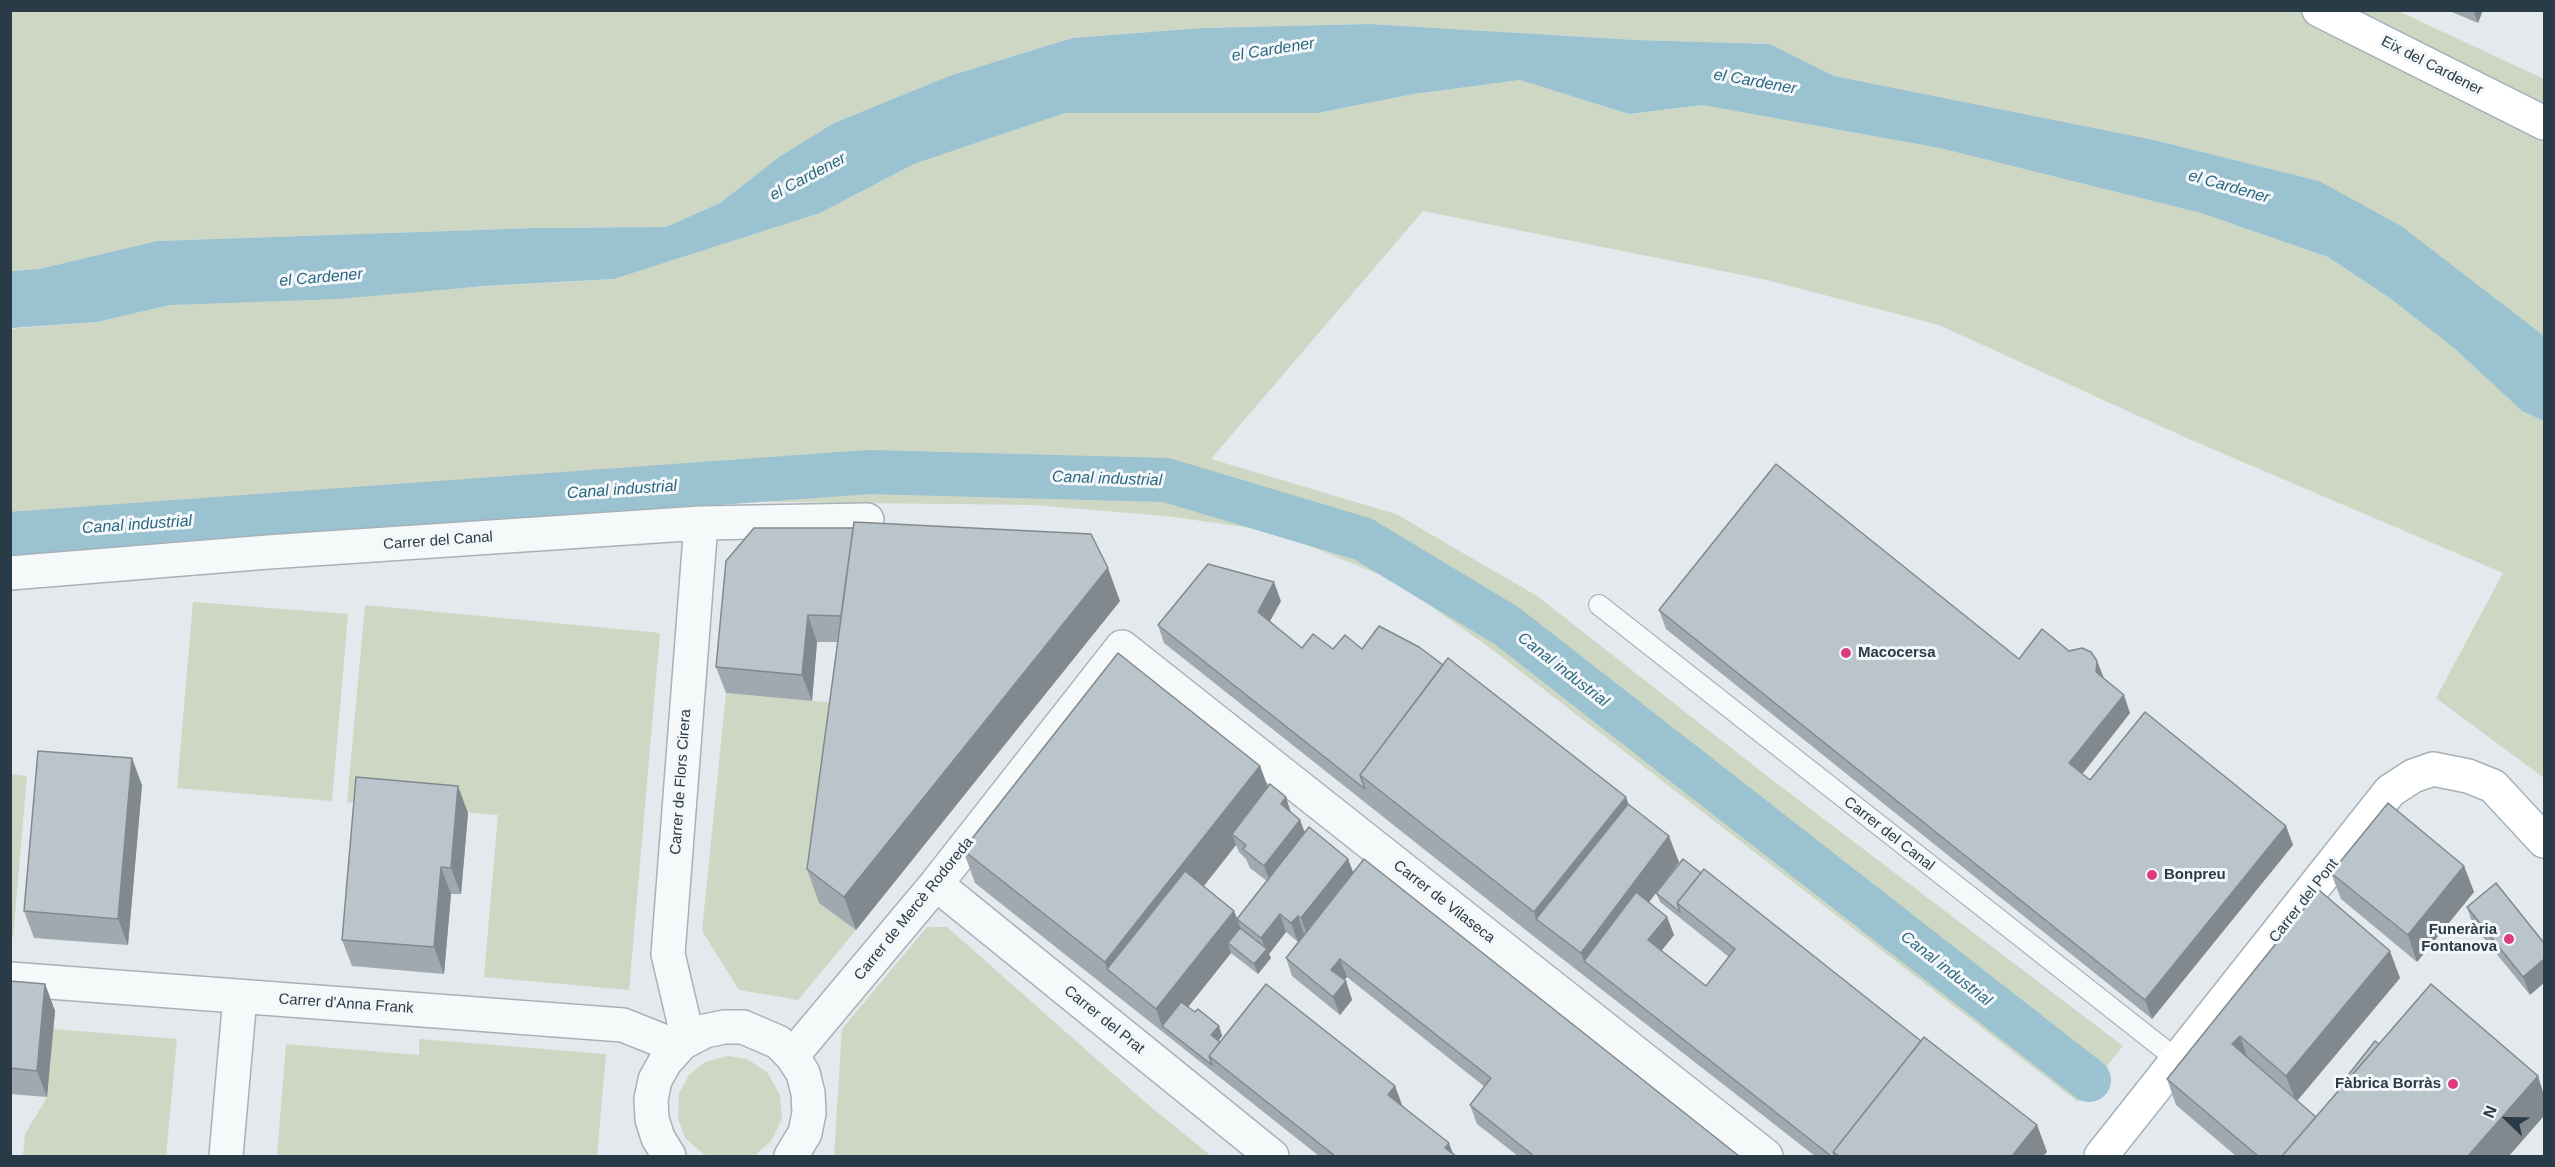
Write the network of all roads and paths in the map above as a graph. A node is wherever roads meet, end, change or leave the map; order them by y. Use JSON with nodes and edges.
{"nodes":[{"id":1,"x":2319,"y":10,"type":"edge"},
{"id":2,"x":2544,"y":123,"type":"edge"},
{"id":3,"x":867,"y":520,"type":"edge"},
{"id":4,"x":701,"y":523,"type":"junction"},
{"id":5,"x":10,"y":573,"type":"edge"},
{"id":6,"x":1599,"y":605,"type":"dead end"},
{"id":7,"x":1122,"y":647,"type":"joint"},
{"id":8,"x":2544,"y":841,"type":"edge"},
{"id":9,"x":936,"y":884,"type":"junction"},
{"id":10,"x":10,"y":979,"type":"edge"},
{"id":11,"x":240,"y":997,"type":"junction"},
{"id":12,"x":683,"y":1043,"type":"junction"},
{"id":13,"x":792,"y":1056,"type":"junction"},
{"id":14,"x":2180,"y":1061,"type":"junction"},
{"id":15,"x":226,"y":1156,"type":"edge"},
{"id":16,"x":669,"y":1156,"type":"edge"},
{"id":17,"x":791,"y":1156,"type":"edge"},
{"id":18,"x":1272,"y":1156,"type":"edge"},
{"id":19,"x":1766,"y":1156,"type":"edge"},
{"id":20,"x":2104,"y":1156,"type":"edge"}],
"edges":[{"from":1,"to":2,"type":"street","name":"Eix del Cardener"},
{"from":3,"to":4,"type":"street","name":"Carrer del Canal"},
{"from":4,"to":5,"type":"street","name":"Carrer del Canal"},
{"from":4,"to":12,"type":"street","name":"Carrer de Flors Cirera"},
{"from":6,"to":14,"type":"lane","name":"Carrer del Canal"},
{"from":7,"to":9,"type":"street","name":"Carrer de Mercè Rodoreda"},
{"from":7,"to":19,"type":"street","name":"Carrer de Vilaseca"},
{"from":8,"to":14,"type":"street","name":"Carrer del Pont"},
{"from":9,"to":13,"type":"street","name":"Carrer de Mercè Rodoreda"},
{"from":9,"to":18,"type":"street","name":"Carrer del Prat"},
{"from":10,"to":11,"type":"street","name":"Carrer d'Anna Frank"},
{"from":11,"to":12,"type":"street","name":"Carrer d'Anna Frank"},
{"from":11,"to":15,"type":"street"},
{"from":12,"to":13,"type":"street"},
{"from":12,"to":16,"type":"street"},
{"from":13,"to":17,"type":"street"},
{"from":14,"to":20,"type":"street","name":"Carrer del Pont"}]}
